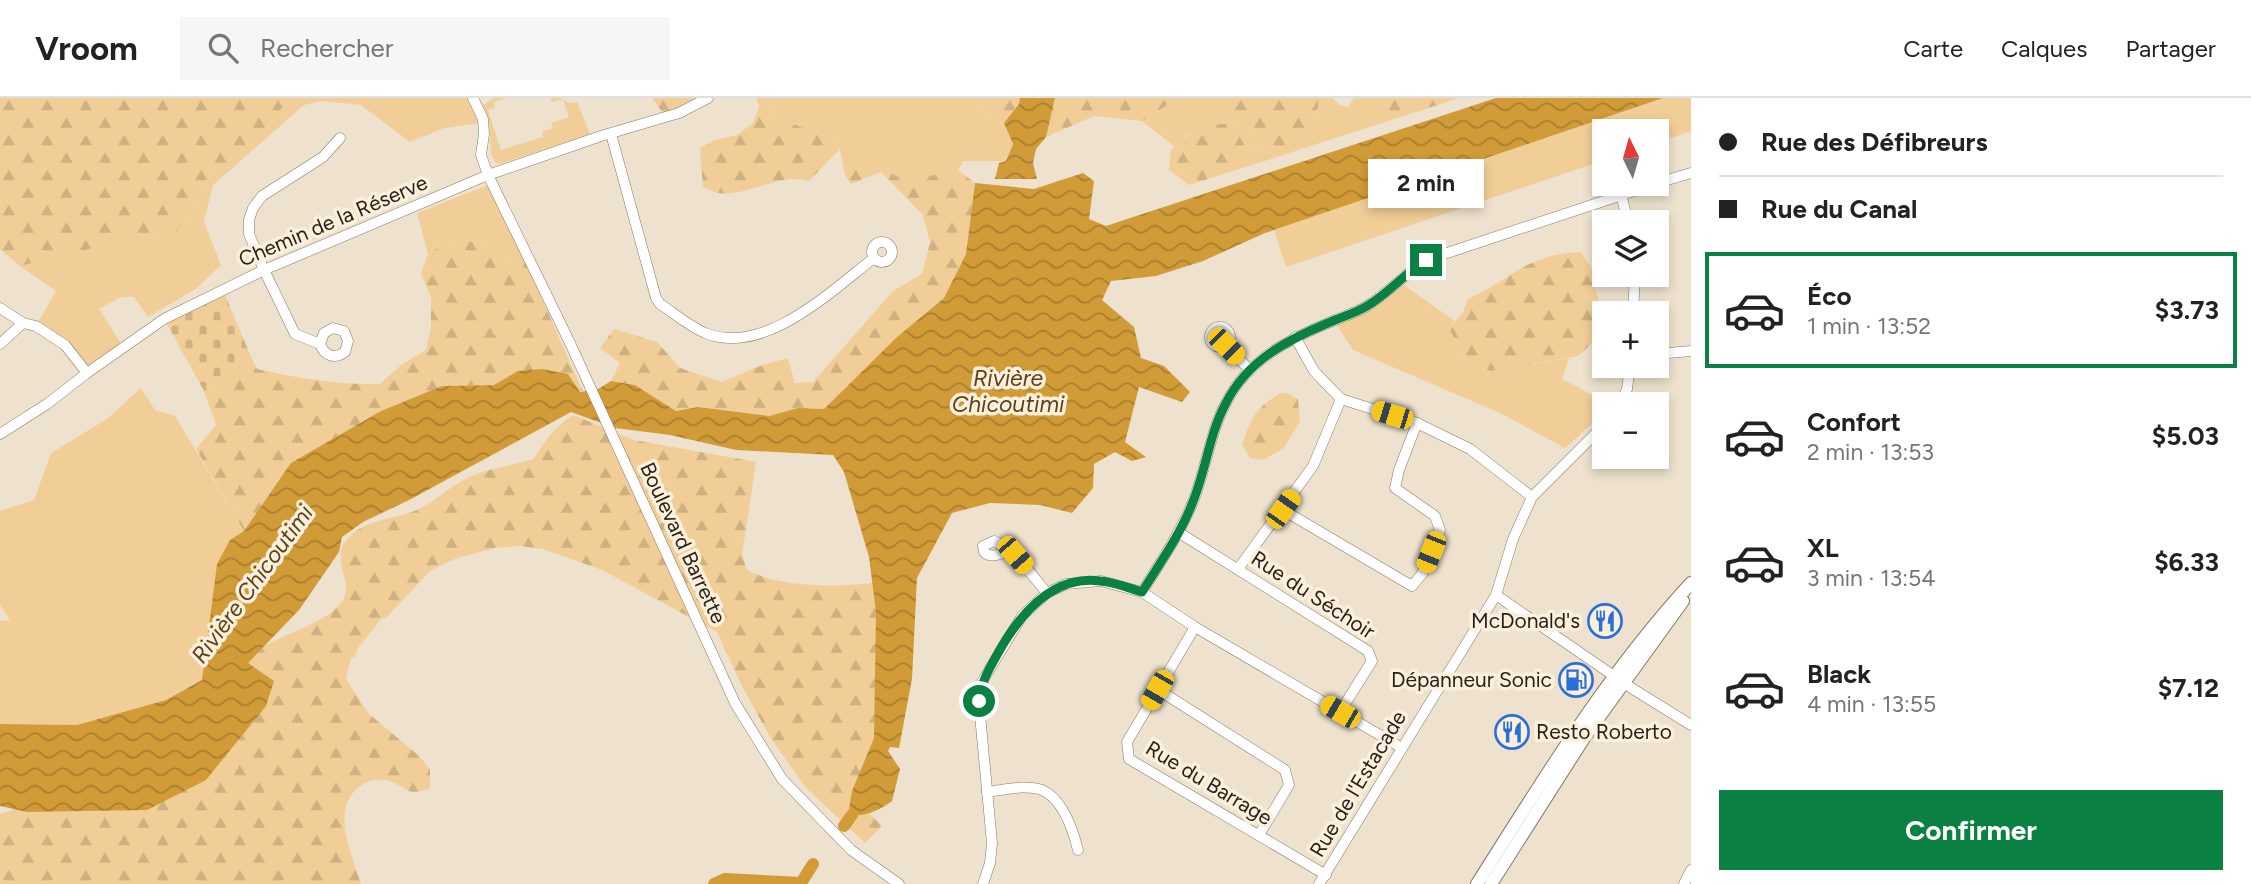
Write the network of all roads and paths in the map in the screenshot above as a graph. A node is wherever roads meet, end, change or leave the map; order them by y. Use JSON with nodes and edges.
{"nodes":[{"id":1,"x":473,"y":98,"type":"edge"},
{"id":2,"x":708,"y":98,"type":"edge"},
{"id":3,"x":611,"y":134,"type":"junction"},
{"id":4,"x":340,"y":138,"type":"dead end"},
{"id":5,"x":1691,"y":173,"type":"edge"},
{"id":6,"x":488,"y":175,"type":"junction"},
{"id":7,"x":1670,"y":179,"type":"edge"},
{"id":8,"x":1615,"y":196,"type":"edge"},
{"id":9,"x":874,"y":258,"type":"dead end"},
{"id":10,"x":264,"y":270,"type":"junction"},
{"id":11,"x":0,"y":308,"type":"edge"},
{"id":12,"x":23,"y":323,"type":"junction"},
{"id":13,"x":1295,"y":337,"type":"junction"},
{"id":14,"x":0,"y":344,"type":"edge"},
{"id":15,"x":320,"y":344,"type":"dead end"},
{"id":16,"x":1226,"y":346,"type":"dead end"},
{"id":17,"x":1691,"y":351,"type":"edge"},
{"id":18,"x":1669,"y":353,"type":"edge"},
{"id":19,"x":1250,"y":370,"type":"junction"},
{"id":20,"x":87,"y":373,"type":"junction"},
{"id":21,"x":1341,"y":399,"type":"junction"},
{"id":22,"x":1417,"y":423,"type":"junction"},
{"id":23,"x":0,"y":434,"type":"edge"},
{"id":24,"x":1592,"y":437,"type":"edge"},
{"id":25,"x":1531,"y":497,"type":"junction"},
{"id":26,"x":1283,"y":509,"type":"junction"},
{"id":27,"x":1178,"y":532,"type":"junction"},
{"id":28,"x":1009,"y":550,"type":"dead end"},
{"id":29,"x":1238,"y":569,"type":"junction"},
{"id":30,"x":1691,"y":583,"type":"edge"},
{"id":31,"x":1691,"y":589,"type":"edge"},
{"id":32,"x":1142,"y":592,"type":"junction"},
{"id":33,"x":1048,"y":593,"type":"junction"},
{"id":34,"x":1496,"y":595,"type":"junction"},
{"id":35,"x":1195,"y":627,"type":"junction"},
{"id":36,"x":1619,"y":679,"type":"junction"},
{"id":37,"x":1157,"y":690,"type":"junction"},
{"id":38,"x":1340,"y":712,"type":"junction"},
{"id":39,"x":1691,"y":725,"type":"edge"},
{"id":40,"x":1402,"y":748,"type":"junction"},
{"id":41,"x":987,"y":792,"type":"junction"},
{"id":42,"x":1259,"y":835,"type":"junction"},
{"id":43,"x":1078,"y":849,"type":"dead end"},
{"id":44,"x":1691,"y":870,"type":"edge"},
{"id":45,"x":1326,"y":875,"type":"junction"},
{"id":46,"x":899,"y":884,"type":"edge"},
{"id":47,"x":983,"y":884,"type":"edge"},
{"id":48,"x":1319,"y":884,"type":"edge"},
{"id":49,"x":1477,"y":884,"type":"edge"},
{"id":50,"x":1491,"y":884,"type":"edge"},
{"id":51,"x":1684,"y":884,"type":"edge"}],
"edges":[{"from":1,"to":6,"type":"street","name":"Boulevard Barrette"},
{"from":2,"to":3,"type":"street","name":"Chemin de la Réserve"},
{"from":3,"to":6,"type":"street","name":"Chemin de la Réserve"},
{"from":3,"to":9,"type":"street"},
{"from":4,"to":10,"type":"street"},
{"from":5,"to":7,"type":"street"},
{"from":6,"to":10,"type":"street","name":"Chemin de la Réserve"},
{"from":6,"to":46,"type":"street","name":"Boulevard Barrette"},
{"from":8,"to":13,"type":"street"},
{"from":10,"to":15,"type":"street"},
{"from":10,"to":20,"type":"street","name":"Chemin de la Réserve"},
{"from":11,"to":12,"type":"street"},
{"from":12,"to":14,"type":"street"},
{"from":12,"to":20,"type":"street"},
{"from":13,"to":19,"type":"street"},
{"from":13,"to":21,"type":"street"},
{"from":16,"to":19,"type":"street"},
{"from":17,"to":18,"type":"street"},
{"from":19,"to":27,"type":"street"},
{"from":20,"to":23,"type":"street","name":"Chemin de la Réserve"},
{"from":21,"to":22,"type":"street"},
{"from":21,"to":26,"type":"street"},
{"from":22,"to":25,"type":"street"},
{"from":22,"to":26,"type":"street"},
{"from":24,"to":25,"type":"street","name":"Rue de l'Estacade"},
{"from":25,"to":34,"type":"street","name":"Rue de l'Estacade"},
{"from":26,"to":29,"type":"street"},
{"from":27,"to":29,"type":"street","name":"Rue du Séchoir"},
{"from":27,"to":32,"type":"street"},
{"from":28,"to":33,"type":"street"},
{"from":29,"to":38,"type":"street","name":"Rue du Séchoir"},
{"from":30,"to":36,"type":"main road"},
{"from":31,"to":36,"type":"main road"},
{"from":32,"to":33,"type":"street"},
{"from":32,"to":35,"type":"street"},
{"from":33,"to":41,"type":"street"},
{"from":34,"to":36,"type":"street"},
{"from":34,"to":40,"type":"street","name":"Rue de l'Estacade"},
{"from":35,"to":37,"type":"street","name":"Rue du Barrage"},
{"from":35,"to":38,"type":"street"},
{"from":36,"to":39,"type":"street"},
{"from":36,"to":49,"type":"main road"},
{"from":36,"to":50,"type":"main road"},
{"from":37,"to":42,"type":"street"},
{"from":37,"to":42,"type":"street","name":"Rue du Barrage"},
{"from":38,"to":40,"type":"street"},
{"from":40,"to":45,"type":"street","name":"Rue de l'Estacade"},
{"from":41,"to":43,"type":"street"},
{"from":41,"to":47,"type":"street"},
{"from":42,"to":45,"type":"street","name":"Rue du Barrage"},
{"from":44,"to":51,"type":"street"},
{"from":45,"to":48,"type":"street","name":"Rue de l'Estacade"}]}
